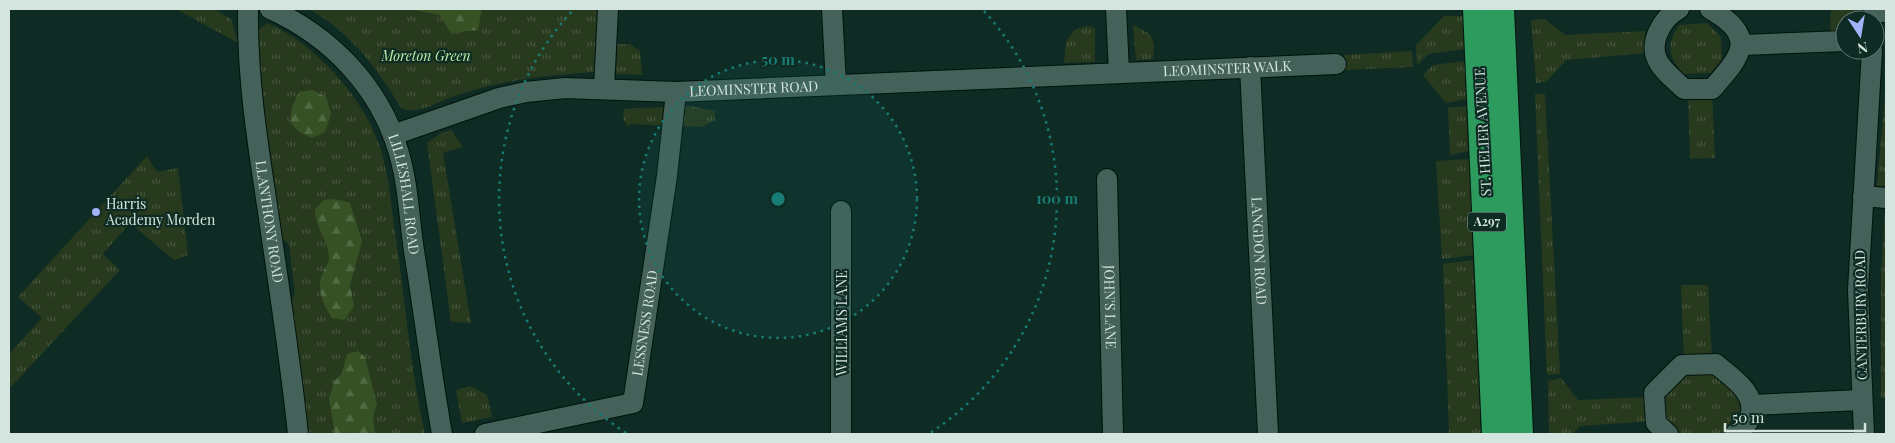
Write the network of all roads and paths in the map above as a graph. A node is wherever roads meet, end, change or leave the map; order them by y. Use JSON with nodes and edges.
{"nodes":[{"id":1,"x":248,"y":9,"type":"edge"},
{"id":2,"x":270,"y":9,"type":"edge"},
{"id":3,"x":608,"y":9,"type":"edge"},
{"id":4,"x":832,"y":9,"type":"edge"},
{"id":5,"x":1116,"y":9,"type":"edge"},
{"id":6,"x":1477,"y":9,"type":"edge"},
{"id":7,"x":1500,"y":9,"type":"edge"},
{"id":8,"x":1679,"y":9,"type":"edge"},
{"id":9,"x":1710,"y":9,"type":"edge"},
{"id":10,"x":1835,"y":41,"type":"edge"},
{"id":11,"x":1742,"y":45,"type":"junction"},
{"id":12,"x":1871,"y":60,"type":"edge"},
{"id":13,"x":1336,"y":64,"type":"dead end"},
{"id":14,"x":1250,"y":67,"type":"junction"},
{"id":15,"x":1120,"y":72,"type":"junction"},
{"id":16,"x":836,"y":85,"type":"junction"},
{"id":17,"x":604,"y":88,"type":"junction"},
{"id":18,"x":676,"y":92,"type":"junction"},
{"id":19,"x":393,"y":136,"type":"junction"},
{"id":20,"x":1107,"y":179,"type":"dead end"},
{"id":21,"x":1863,"y":196,"type":"junction"},
{"id":22,"x":1886,"y":198,"type":"edge"},
{"id":23,"x":841,"y":211,"type":"dead end"},
{"id":24,"x":1862,"y":400,"type":"junction"},
{"id":25,"x":1751,"y":405,"type":"junction"},
{"id":26,"x":298,"y":434,"type":"edge"},
{"id":27,"x":442,"y":434,"type":"edge"},
{"id":28,"x":485,"y":434,"type":"edge"},
{"id":29,"x":841,"y":434,"type":"edge"},
{"id":30,"x":1113,"y":434,"type":"edge"},
{"id":31,"x":1268,"y":434,"type":"edge"},
{"id":32,"x":1496,"y":434,"type":"edge"},
{"id":33,"x":1519,"y":434,"type":"edge"},
{"id":34,"x":1668,"y":434,"type":"edge"},
{"id":35,"x":1735,"y":434,"type":"edge"},
{"id":36,"x":1864,"y":434,"type":"edge"}],
"edges":[{"from":1,"to":26,"type":"street","name":"LLANTHONY ROAD"},
{"from":2,"to":19,"type":"street","name":"LILLESHALL ROAD"},
{"from":3,"to":17,"type":"street"},
{"from":4,"to":16,"type":"street"},
{"from":5,"to":15,"type":"street"},
{"from":6,"to":32,"type":"highway","name":"ST. HELIER AVENUE","number":"A297"},
{"from":7,"to":33,"type":"highway","name":"ST. HELIER AVENUE","number":"A297"},
{"from":8,"to":11,"type":"street"},
{"from":9,"to":11,"type":"street"},
{"from":10,"to":11,"type":"street"},
{"from":12,"to":21,"type":"street","name":"CANTERBURY ROAD"},
{"from":13,"to":14,"type":"street","name":"LEOMINSTER WALK"},
{"from":14,"to":15,"type":"street","name":"LEOMINSTER WALK"},
{"from":14,"to":31,"type":"street","name":"LANGDON ROAD"},
{"from":15,"to":16,"type":"street","name":"LEOMINSTER ROAD"},
{"from":16,"to":18,"type":"street","name":"LEOMINSTER ROAD"},
{"from":17,"to":18,"type":"street","name":"LEOMINSTER ROAD"},
{"from":17,"to":19,"type":"street","name":"LEOMINSTER ROAD"},
{"from":18,"to":28,"type":"street","name":"LESSNESS ROAD"},
{"from":19,"to":27,"type":"street","name":"LILLESHALL ROAD"},
{"from":20,"to":30,"type":"street","name":"JOHN'S LANE"},
{"from":21,"to":22,"type":"street"},
{"from":21,"to":24,"type":"street","name":"CANTERBURY ROAD"},
{"from":23,"to":29,"type":"street","name":"WILLIAMS LANE"},
{"from":24,"to":25,"type":"street"},
{"from":24,"to":36,"type":"street","name":"CANTERBURY ROAD"},
{"from":25,"to":34,"type":"street"},
{"from":25,"to":35,"type":"street"}]}
